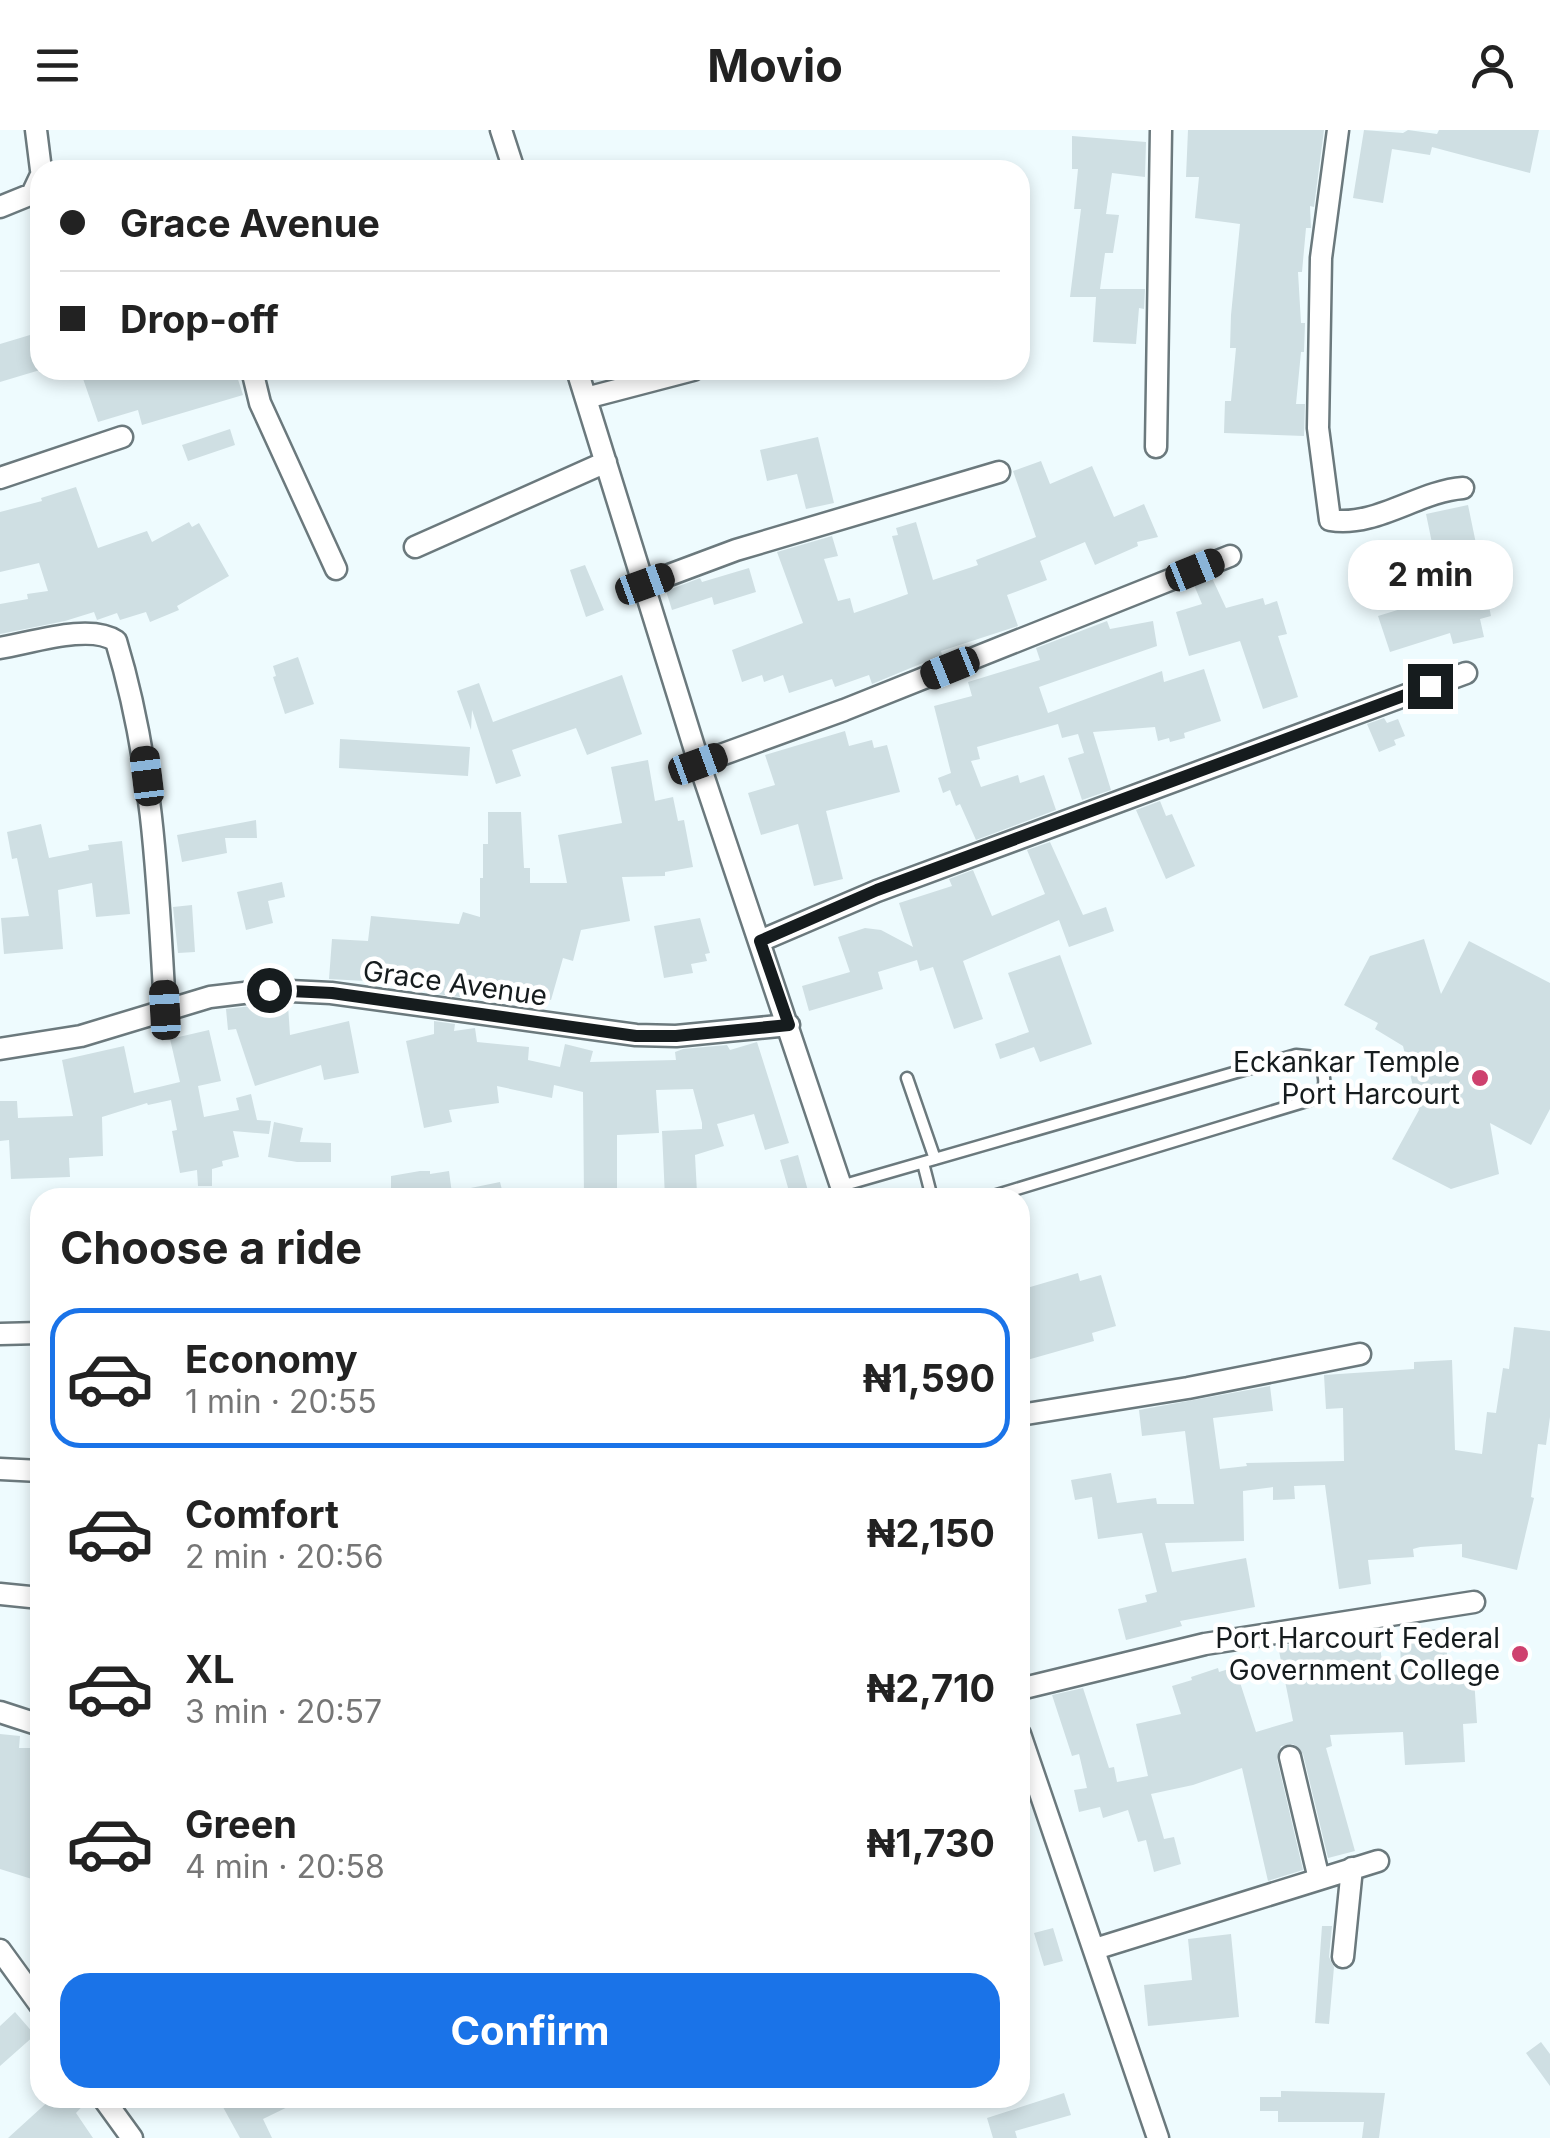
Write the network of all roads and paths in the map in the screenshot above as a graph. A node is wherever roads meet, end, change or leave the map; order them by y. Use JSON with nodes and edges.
{"nodes":[{"id":1,"x":36,"y":130,"type":"edge"},
{"id":2,"x":501,"y":130,"type":"edge"},
{"id":3,"x":1161,"y":130,"type":"edge"},
{"id":4,"x":1338,"y":130,"type":"edge"},
{"id":5,"x":39,"y":160,"type":"edge"},
{"id":6,"x":511,"y":160,"type":"edge"},
{"id":7,"x":30,"y":195,"type":"edge"},
{"id":8,"x":0,"y":206,"type":"edge"},
{"id":9,"x":254,"y":380,"type":"edge"},
{"id":10,"x":580,"y":380,"type":"edge"},
{"id":11,"x":655,"y":380,"type":"edge"},
{"id":12,"x":586,"y":398,"type":"junction"},
{"id":13,"x":122,"y":437,"type":"dead end"},
{"id":14,"x":1156,"y":447,"type":"dead end"},
{"id":15,"x":606,"y":462,"type":"junction"},
{"id":16,"x":1000,"y":472,"type":"dead end"},
{"id":17,"x":0,"y":478,"type":"edge"},
{"id":18,"x":1464,"y":488,"type":"dead end"},
{"id":19,"x":415,"y":547,"type":"dead end"},
{"id":20,"x":1230,"y":556,"type":"dead end"},
{"id":21,"x":336,"y":569,"type":"dead end"},
{"id":22,"x":645,"y":584,"type":"junction"},
{"id":23,"x":0,"y":648,"type":"edge"},
{"id":24,"x":1466,"y":673,"type":"dead end"},
{"id":25,"x":698,"y":764,"type":"junction"},
{"id":26,"x":760,"y":941,"type":"junction"},
{"id":27,"x":165,"y":1010,"type":"junction"},
{"id":28,"x":789,"y":1025,"type":"junction"},
{"id":29,"x":0,"y":1049,"type":"edge"},
{"id":30,"x":907,"y":1078,"type":"dead end"},
{"id":31,"x":929,"y":1161,"type":"junction"},
{"id":32,"x":842,"y":1188,"type":"edge"},
{"id":33,"x":854,"y":1188,"type":"edge"},
{"id":34,"x":931,"y":1188,"type":"edge"},
{"id":35,"x":1020,"y":1188,"type":"edge"},
{"id":36,"x":30,"y":1333,"type":"edge"},
{"id":37,"x":0,"y":1334,"type":"edge"},
{"id":38,"x":1360,"y":1354,"type":"dead end"},
{"id":39,"x":1030,"y":1413,"type":"edge"},
{"id":40,"x":0,"y":1469,"type":"edge"},
{"id":41,"x":30,"y":1470,"type":"edge"},
{"id":42,"x":0,"y":1594,"type":"edge"},
{"id":43,"x":30,"y":1597,"type":"edge"},
{"id":44,"x":1474,"y":1602,"type":"dead end"},
{"id":45,"x":1030,"y":1687,"type":"edge"},
{"id":46,"x":0,"y":1712,"type":"edge"},
{"id":47,"x":30,"y":1722,"type":"edge"},
{"id":48,"x":1290,"y":1758,"type":"dead end"},
{"id":49,"x":1030,"y":1781,"type":"edge"},
{"id":50,"x":1378,"y":1860,"type":"dead end"},
{"id":51,"x":1352,"y":1868,"type":"junction"},
{"id":52,"x":1319,"y":1879,"type":"junction"},
{"id":53,"x":1094,"y":1949,"type":"junction"},
{"id":54,"x":0,"y":1950,"type":"edge"},
{"id":55,"x":1344,"y":1957,"type":"dead end"},
{"id":56,"x":30,"y":1992,"type":"edge"},
{"id":57,"x":111,"y":2108,"type":"edge"},
{"id":58,"x":132,"y":2138,"type":"edge"},
{"id":59,"x":1158,"y":2138,"type":"edge"}],
"edges":[{"from":1,"to":5,"type":"street"},
{"from":2,"to":6,"type":"street"},
{"from":3,"to":14,"type":"street"},
{"from":4,"to":18,"type":"street"},
{"from":7,"to":8,"type":"street"},
{"from":9,"to":21,"type":"street"},
{"from":10,"to":12,"type":"street"},
{"from":11,"to":12,"type":"street"},
{"from":12,"to":15,"type":"street"},
{"from":13,"to":17,"type":"street"},
{"from":15,"to":19,"type":"street"},
{"from":15,"to":22,"type":"street"},
{"from":16,"to":22,"type":"street"},
{"from":20,"to":25,"type":"street"},
{"from":22,"to":25,"type":"street"},
{"from":23,"to":27,"type":"street"},
{"from":24,"to":26,"type":"street"},
{"from":25,"to":26,"type":"street"},
{"from":26,"to":28,"type":"street"},
{"from":27,"to":28,"type":"street","name":"Grace Avenue"},
{"from":27,"to":29,"type":"street","name":"Grace Avenue"},
{"from":28,"to":32,"type":"street"},
{"from":30,"to":31,"type":"lane"},
{"from":31,"to":33,"type":"lane"},
{"from":31,"to":34,"type":"lane"},
{"from":31,"to":35,"type":"lane"},
{"from":36,"to":37,"type":"street"},
{"from":38,"to":39,"type":"street"},
{"from":40,"to":41,"type":"street"},
{"from":42,"to":43,"type":"street"},
{"from":44,"to":45,"type":"street"},
{"from":46,"to":47,"type":"street"},
{"from":48,"to":52,"type":"street"},
{"from":49,"to":53,"type":"street"},
{"from":50,"to":51,"type":"street"},
{"from":51,"to":52,"type":"street"},
{"from":51,"to":55,"type":"street"},
{"from":52,"to":53,"type":"street"},
{"from":53,"to":59,"type":"street"},
{"from":54,"to":56,"type":"street"},
{"from":57,"to":58,"type":"street"}]}
